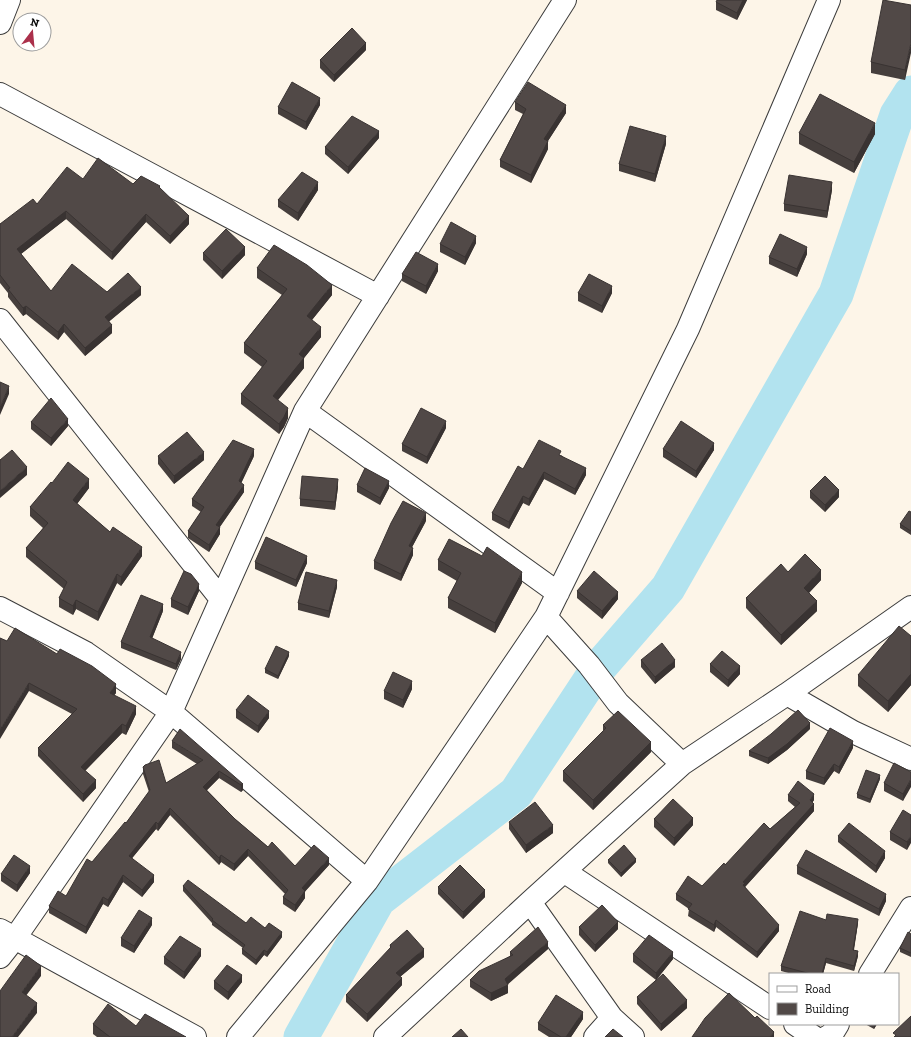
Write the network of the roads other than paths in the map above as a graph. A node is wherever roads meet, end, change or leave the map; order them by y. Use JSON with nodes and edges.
{"nodes":[{"id":1,"x":9,"y":0,"type":"edge"},
{"id":2,"x":565,"y":0,"type":"edge"},
{"id":3,"x":829,"y":0,"type":"edge"},
{"id":4,"x":0,"y":24,"type":"edge"},
{"id":5,"x":0,"y":94,"type":"edge"},
{"id":6,"x":378,"y":296,"type":"junction"},
{"id":7,"x":0,"y":320,"type":"edge"},
{"id":8,"x":305,"y":411,"type":"junction"},
{"id":9,"x":558,"y":593,"type":"junction"},
{"id":10,"x":221,"y":600,"type":"junction"},
{"id":11,"x":911,"y":607,"type":"edge"},
{"id":12,"x":0,"y":608,"type":"edge"},
{"id":13,"x":546,"y":617,"type":"junction"},
{"id":14,"x":787,"y":694,"type":"junction"},
{"id":15,"x":171,"y":712,"type":"junction"},
{"id":16,"x":911,"y":759,"type":"edge"},
{"id":17,"x":682,"y":764,"type":"junction"},
{"id":18,"x":565,"y":872,"type":"junction"},
{"id":19,"x":367,"y":881,"type":"junction"},
{"id":20,"x":530,"y":902,"type":"junction"},
{"id":21,"x":911,"y":908,"type":"edge"},
{"id":22,"x":7,"y":934,"type":"edge"},
{"id":23,"x":0,"y":957,"type":"edge"},
{"id":24,"x":871,"y":973,"type":"edge"},
{"id":25,"x":769,"y":1007,"type":"edge"},
{"id":26,"x":612,"y":1018,"type":"junction"},
{"id":27,"x":796,"y":1025,"type":"edge"},
{"id":28,"x":837,"y":1025,"type":"edge"},
{"id":29,"x":195,"y":1037,"type":"edge"},
{"id":30,"x":238,"y":1037,"type":"edge"},
{"id":31,"x":385,"y":1037,"type":"edge"},
{"id":32,"x":595,"y":1037,"type":"edge"},
{"id":33,"x":633,"y":1037,"type":"edge"},
{"id":34,"x":814,"y":1037,"type":"edge"},
{"id":35,"x":827,"y":1037,"type":"edge"}],
"edges":[{"from":1,"to":4,"type":"street"},
{"from":2,"to":6,"type":"street"},
{"from":3,"to":9,"type":"street"},
{"from":5,"to":6,"type":"street"},
{"from":6,"to":8,"type":"street"},
{"from":7,"to":10,"type":"street"},
{"from":8,"to":9,"type":"street"},
{"from":8,"to":10,"type":"street"},
{"from":9,"to":13,"type":"street"},
{"from":10,"to":15,"type":"street"},
{"from":11,"to":14,"type":"street"},
{"from":12,"to":15,"type":"street"},
{"from":13,"to":17,"type":"street"},
{"from":13,"to":19,"type":"street"},
{"from":14,"to":16,"type":"street"},
{"from":14,"to":17,"type":"street"},
{"from":15,"to":19,"type":"street"},
{"from":15,"to":22,"type":"street"},
{"from":17,"to":18,"type":"street"},
{"from":18,"to":20,"type":"street"},
{"from":18,"to":25,"type":"street"},
{"from":19,"to":30,"type":"street"},
{"from":20,"to":26,"type":"street"},
{"from":20,"to":31,"type":"street"},
{"from":21,"to":24,"type":"street"},
{"from":22,"to":23,"type":"street"},
{"from":22,"to":29,"type":"street"},
{"from":26,"to":32,"type":"street"},
{"from":26,"to":33,"type":"street"},
{"from":27,"to":34,"type":"street"},
{"from":28,"to":35,"type":"street"}]}
